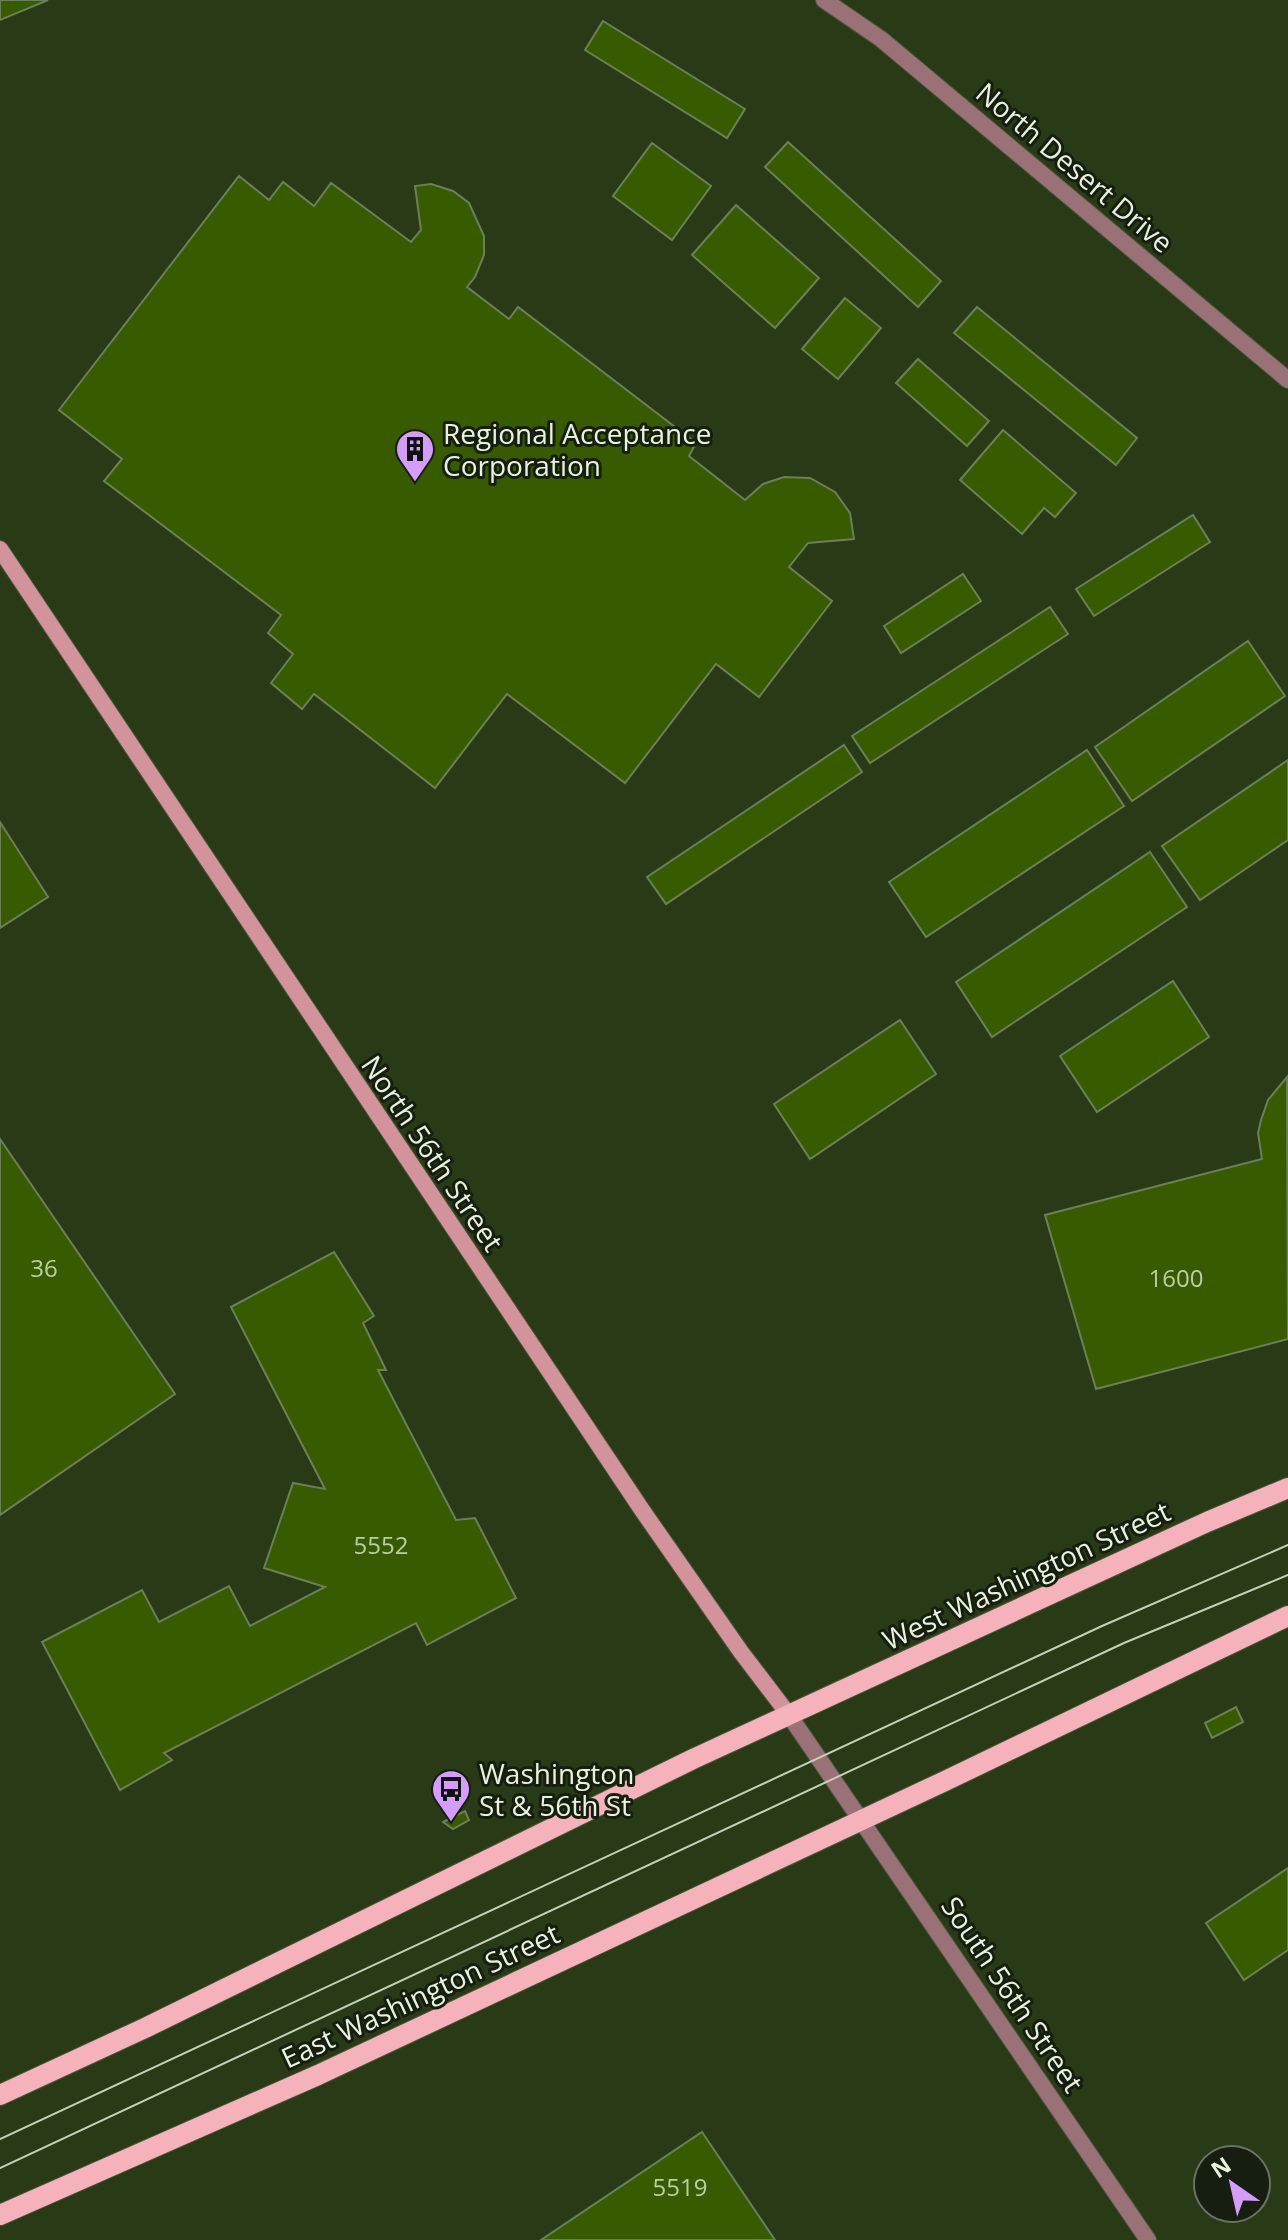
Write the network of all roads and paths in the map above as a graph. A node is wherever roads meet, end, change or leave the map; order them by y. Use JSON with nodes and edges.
{"nodes":[{"id":1,"x":824,"y":0,"type":"edge"},
{"id":2,"x":1288,"y":380,"type":"edge"},
{"id":3,"x":0,"y":549,"type":"edge"},
{"id":4,"x":1288,"y":1488,"type":"edge"},
{"id":5,"x":1288,"y":1616,"type":"edge"},
{"id":6,"x":789,"y":1715,"type":"junction"},
{"id":7,"x":834,"y":1778,"type":"joint"},
{"id":8,"x":861,"y":1820,"type":"junction"},
{"id":9,"x":0,"y":2095,"type":"edge"},
{"id":10,"x":0,"y":2215,"type":"edge"},
{"id":11,"x":1148,"y":2240,"type":"edge"}],
"edges":[{"from":1,"to":2,"type":"street","name":"North Desert Drive"},
{"from":3,"to":6,"type":"street","name":"North 56th Street"},
{"from":4,"to":6,"type":"main road","name":"West Washington Street"},
{"from":5,"to":8,"type":"main road"},
{"from":6,"to":7,"type":"street","name":"North 56th Street"},
{"from":6,"to":9,"type":"main road"},
{"from":7,"to":8,"type":"street","name":"South 56th Street"},
{"from":8,"to":10,"type":"main road","name":"East Washington Street"},
{"from":8,"to":11,"type":"street","name":"South 56th Street"}]}
